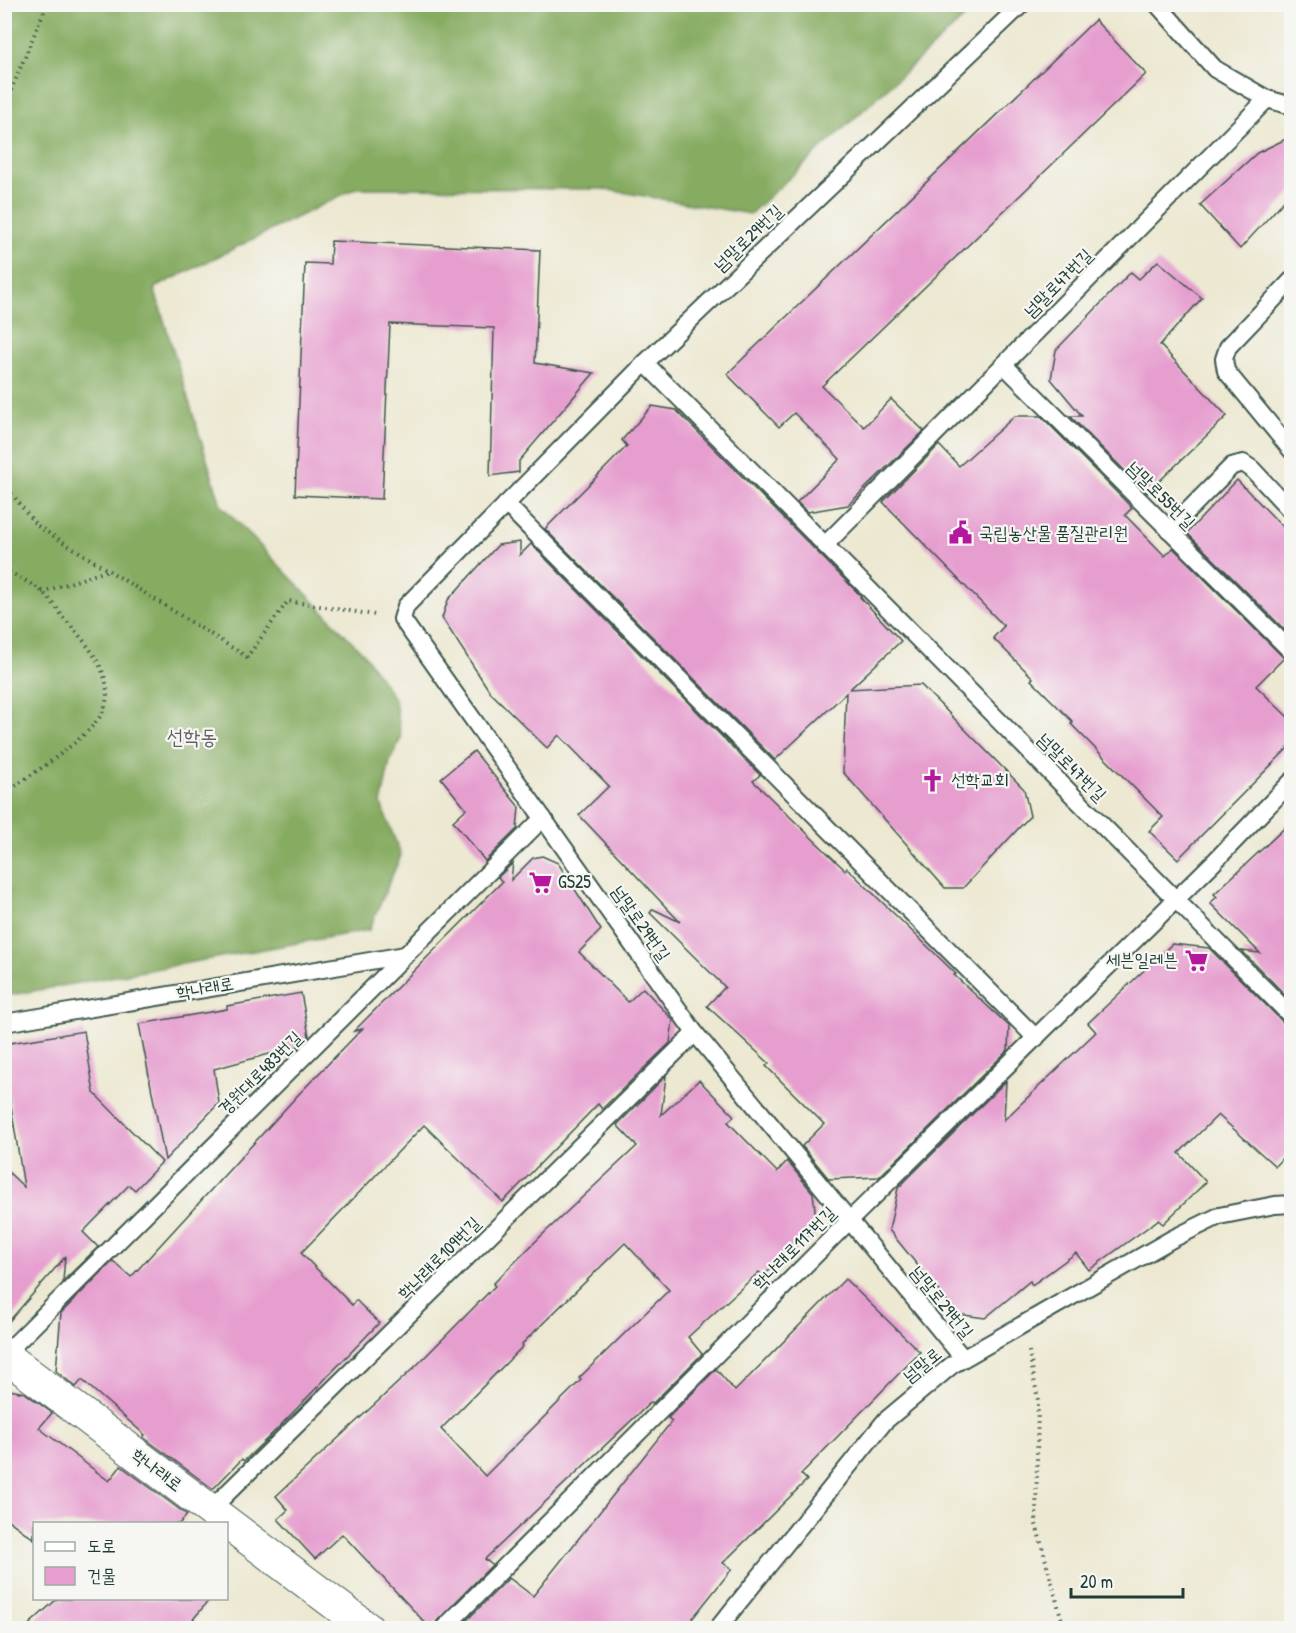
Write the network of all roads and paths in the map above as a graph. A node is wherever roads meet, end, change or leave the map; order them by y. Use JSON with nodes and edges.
{"nodes":[{"id":1,"x":46,"y":4,"type":"edge"},
{"id":2,"x":1022,"y":4,"type":"edge"},
{"id":3,"x":1157,"y":4,"type":"edge"},
{"id":4,"x":1267,"y":99,"type":"junction"},
{"id":5,"x":1292,"y":106,"type":"edge"},
{"id":6,"x":4,"y":107,"type":"edge"},
{"id":7,"x":1292,"y":280,"type":"edge"},
{"id":8,"x":645,"y":363,"type":"junction"},
{"id":9,"x":1004,"y":365,"type":"junction"},
{"id":10,"x":1292,"y":451,"type":"edge"},
{"id":11,"x":4,"y":484,"type":"edge"},
{"id":12,"x":506,"y":504,"type":"junction"},
{"id":13,"x":1292,"y":512,"type":"edge"},
{"id":14,"x":1169,"y":530,"type":"junction"},
{"id":15,"x":825,"y":545,"type":"junction"},
{"id":16,"x":4,"y":569,"type":"edge"},
{"id":17,"x":109,"y":570,"type":"junction"},
{"id":18,"x":42,"y":592,"type":"junction"},
{"id":19,"x":402,"y":619,"type":"junction"},
{"id":20,"x":1292,"y":652,"type":"edge"},
{"id":21,"x":1292,"y":781,"type":"edge"},
{"id":22,"x":4,"y":794,"type":"edge"},
{"id":23,"x":543,"y":818,"type":"junction"},
{"id":24,"x":1176,"y":900,"type":"junction"},
{"id":25,"x":405,"y":955,"type":"junction"},
{"id":26,"x":1292,"y":1017,"type":"edge"},
{"id":27,"x":4,"y":1023,"type":"edge"},
{"id":28,"x":695,"y":1033,"type":"junction"},
{"id":29,"x":1036,"y":1038,"type":"junction"},
{"id":30,"x":1292,"y":1204,"type":"edge"},
{"id":31,"x":850,"y":1220,"type":"junction"},
{"id":32,"x":1024,"y":1323,"type":"junction"},
{"id":33,"x":5,"y":1355,"type":"edge"},
{"id":34,"x":963,"y":1358,"type":"junction"},
{"id":35,"x":210,"y":1510,"type":"junction"},
{"id":36,"x":226,"y":1522,"type":"edge"},
{"id":37,"x":228,"y":1524,"type":"edge"},
{"id":38,"x":367,"y":1629,"type":"edge"},
{"id":39,"x":444,"y":1629,"type":"edge"},
{"id":40,"x":717,"y":1629,"type":"edge"},
{"id":41,"x":1064,"y":1629,"type":"edge"}],
"edges":[{"from":1,"to":6,"type":"path"},
{"from":2,"to":8,"type":"lane","name":"넘말로29번길"},
{"from":3,"to":4,"type":"lane"},
{"from":4,"to":5,"type":"lane"},
{"from":4,"to":9,"type":"lane","name":"넘말로47번길"},
{"from":7,"to":10,"type":"lane"},
{"from":8,"to":12,"type":"lane","name":"넘말로29번길"},
{"from":8,"to":15,"type":"lane","name":"넘말로47번길"},
{"from":9,"to":14,"type":"lane","name":"넘말로55번길"},
{"from":9,"to":15,"type":"lane","name":"넘말로47번길"},
{"from":11,"to":17,"type":"path"},
{"from":12,"to":19,"type":"lane","name":"넘말로29번길"},
{"from":12,"to":29,"type":"lane"},
{"from":13,"to":14,"type":"lane"},
{"from":14,"to":20,"type":"lane","name":"넘말로55번길"},
{"from":15,"to":24,"type":"lane","name":"넘말로47번길"},
{"from":16,"to":18,"type":"path"},
{"from":17,"to":18,"type":"path"},
{"from":17,"to":19,"type":"path"},
{"from":18,"to":22,"type":"path"},
{"from":19,"to":23,"type":"lane","name":"넘말로29번길"},
{"from":21,"to":24,"type":"lane","name":"학나래로117번길"},
{"from":23,"to":25,"type":"lane","name":"경원대로483번길"},
{"from":23,"to":28,"type":"lane","name":"넘말로29번길"},
{"from":24,"to":26,"type":"lane","name":"넘말로47번길"},
{"from":24,"to":29,"type":"lane","name":"학나래로117번길"},
{"from":25,"to":27,"type":"lane","name":"학나래로"},
{"from":25,"to":33,"type":"lane","name":"경원대로483번길"},
{"from":28,"to":31,"type":"lane","name":"넘말로29번길"},
{"from":28,"to":35,"type":"lane","name":"학나래로109번길"},
{"from":29,"to":31,"type":"lane","name":"학나래로117번길"},
{"from":30,"to":32,"type":"lane","name":"넘말로"},
{"from":31,"to":34,"type":"lane","name":"넘말로29번길"},
{"from":31,"to":39,"type":"lane","name":"학나래로117번길"},
{"from":32,"to":34,"type":"lane","name":"넘말로"},
{"from":32,"to":41,"type":"path"},
{"from":33,"to":35,"type":"street","name":"학나래로"},
{"from":34,"to":40,"type":"lane","name":"넘말로"},
{"from":35,"to":36,"type":"street","name":"학나래로"},
{"from":37,"to":38,"type":"street","name":"학나래로"}]}
